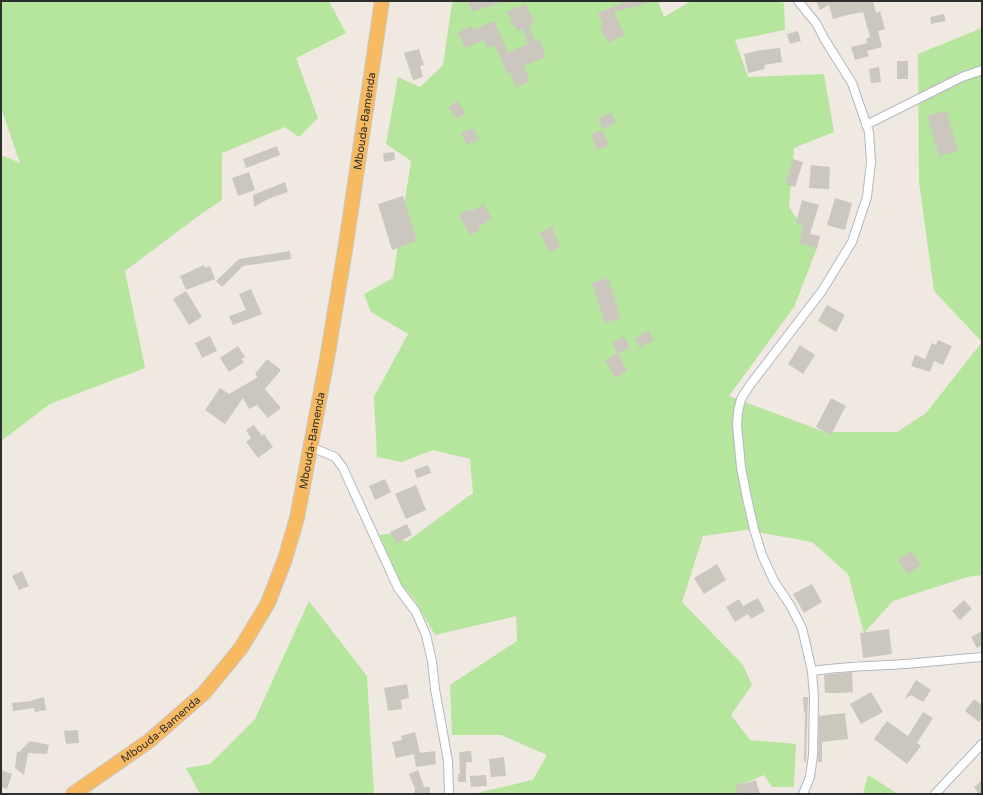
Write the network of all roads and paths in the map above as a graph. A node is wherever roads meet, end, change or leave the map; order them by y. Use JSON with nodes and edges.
{"nodes":[{"id":1,"x":382,"y":1,"type":"edge"},
{"id":2,"x":798,"y":1,"type":"edge"},
{"id":3,"x":982,"y":70,"type":"edge"},
{"id":4,"x":866,"y":125,"type":"junction"},
{"id":5,"x":311,"y":448,"type":"junction"},
{"id":6,"x":982,"y":657,"type":"edge"},
{"id":7,"x":812,"y":672,"type":"junction"},
{"id":8,"x":982,"y":744,"type":"edge"},
{"id":9,"x":74,"y":794,"type":"edge"},
{"id":10,"x":449,"y":794,"type":"edge"},
{"id":11,"x":803,"y":794,"type":"edge"},
{"id":12,"x":935,"y":794,"type":"edge"}],
"edges":[{"from":1,"to":5,"type":"highway","name":"Mbouda-Bamenda"},
{"from":2,"to":4,"type":"street"},
{"from":3,"to":4,"type":"street"},
{"from":4,"to":7,"type":"street"},
{"from":5,"to":9,"type":"highway","name":"Mbouda-Bamenda"},
{"from":5,"to":10,"type":"street"},
{"from":6,"to":7,"type":"street"},
{"from":7,"to":11,"type":"street"},
{"from":8,"to":12,"type":"street"}]}
